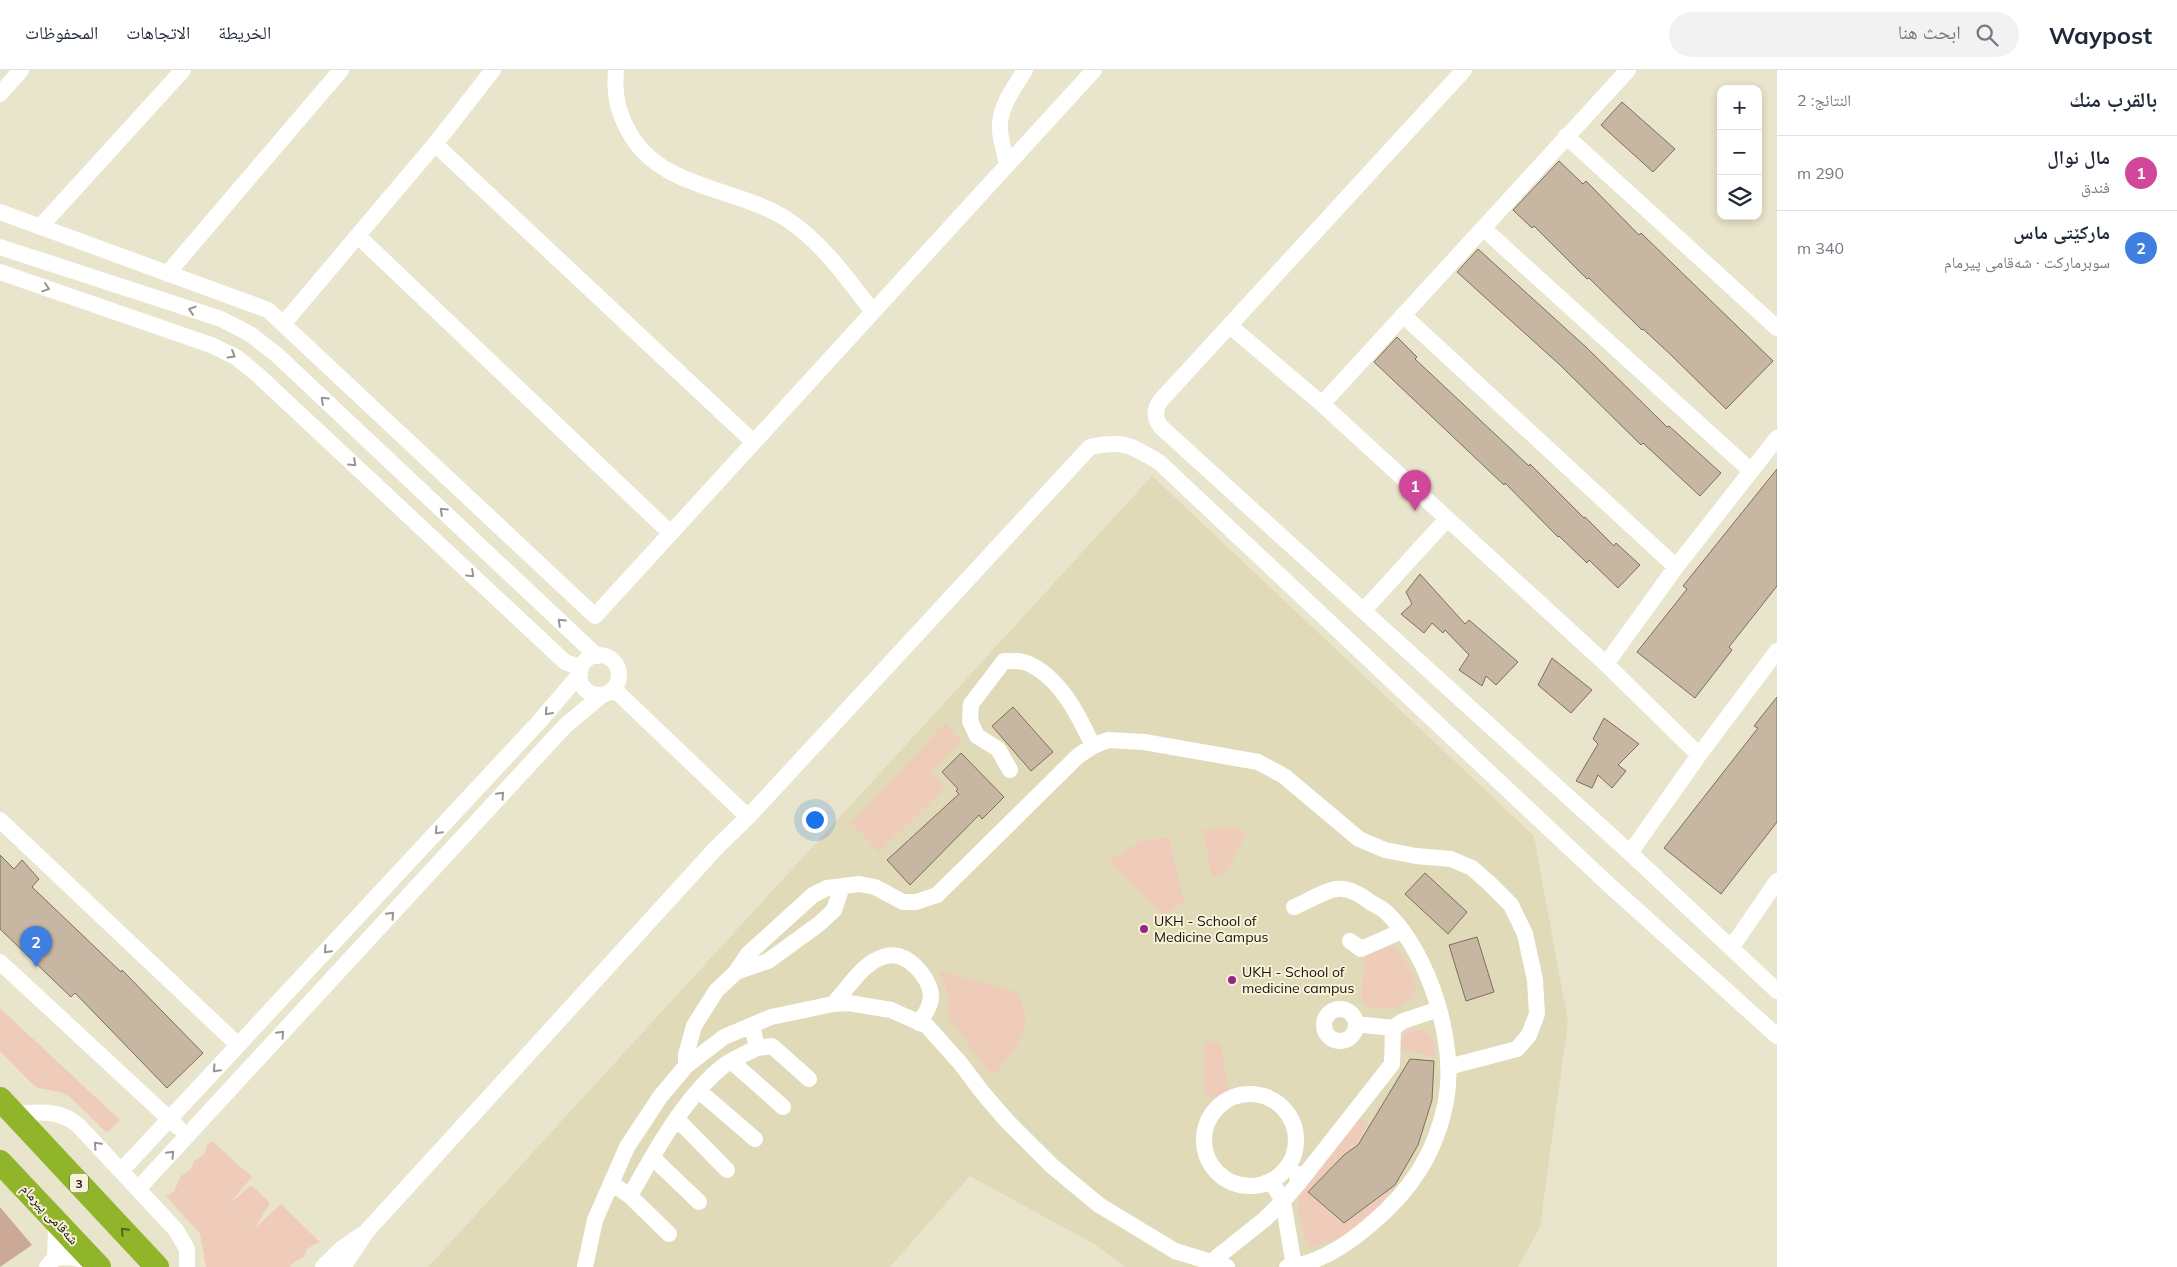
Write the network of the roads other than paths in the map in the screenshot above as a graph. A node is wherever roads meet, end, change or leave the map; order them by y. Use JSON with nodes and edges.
{"nodes":[{"id":1,"x":21,"y":70,"type":"edge"},
{"id":2,"x":183,"y":70,"type":"edge"},
{"id":3,"x":341,"y":70,"type":"edge"},
{"id":4,"x":493,"y":70,"type":"edge"},
{"id":5,"x":616,"y":70,"type":"edge"},
{"id":6,"x":1025,"y":70,"type":"edge"},
{"id":7,"x":1094,"y":70,"type":"edge"},
{"id":8,"x":1464,"y":70,"type":"edge"},
{"id":9,"x":1628,"y":70,"type":"edge"},
{"id":10,"x":0,"y":94,"type":"edge"},
{"id":11,"x":1566,"y":136,"type":"junction"},
{"id":12,"x":435,"y":144,"type":"junction"},
{"id":13,"x":1007,"y":165,"type":"junction"},
{"id":14,"x":0,"y":212,"type":"edge"},
{"id":15,"x":40,"y":227,"type":"junction"},
{"id":16,"x":1484,"y":229,"type":"junction"},
{"id":17,"x":358,"y":236,"type":"junction"},
{"id":18,"x":0,"y":247,"type":"edge"},
{"id":19,"x":0,"y":272,"type":"edge"},
{"id":20,"x":167,"y":274,"type":"junction"},
{"id":21,"x":873,"y":312,"type":"junction"},
{"id":22,"x":1404,"y":315,"type":"junction"},
{"id":23,"x":284,"y":323,"type":"junction"},
{"id":24,"x":1230,"y":326,"type":"junction"},
{"id":25,"x":1777,"y":328,"type":"edge"},
{"id":26,"x":1322,"y":404,"type":"junction"},
{"id":27,"x":747,"y":436,"type":"dead end"},
{"id":28,"x":1777,"y":438,"type":"edge"},
{"id":29,"x":1750,"y":470,"type":"junction"},
{"id":30,"x":1447,"y":519,"type":"junction"},
{"id":31,"x":664,"y":527,"type":"dead end"},
{"id":32,"x":1676,"y":567,"type":"junction"},
{"id":33,"x":1364,"y":610,"type":"junction"},
{"id":34,"x":1777,"y":650,"type":"edge"},
{"id":35,"x":597,"y":656,"type":"junction"},
{"id":36,"x":1606,"y":664,"type":"junction"},
{"id":37,"x":580,"y":671,"type":"junction"},
{"id":38,"x":608,"y":692,"type":"junction"},
{"id":39,"x":1093,"y":746,"type":"junction"},
{"id":40,"x":1699,"y":755,"type":"junction"},
{"id":41,"x":1010,"y":770,"type":"dead end"},
{"id":42,"x":748,"y":818,"type":"junction"},
{"id":43,"x":0,"y":820,"type":"edge"},
{"id":44,"x":1630,"y":853,"type":"junction"},
{"id":45,"x":1777,"y":881,"type":"edge"},
{"id":46,"x":842,"y":886,"type":"junction"},
{"id":47,"x":1294,"y":907,"type":"dead end"},
{"id":48,"x":1402,"y":931,"type":"junction"},
{"id":49,"x":1350,"y":941,"type":"dead end"},
{"id":50,"x":1731,"y":948,"type":"junction"},
{"id":51,"x":0,"y":962,"type":"edge"},
{"id":52,"x":736,"y":972,"type":"junction"},
{"id":53,"x":291,"y":989,"type":"junction"},
{"id":54,"x":1777,"y":991,"type":"edge"},
{"id":55,"x":833,"y":1004,"type":"junction"},
{"id":56,"x":308,"y":1006,"type":"junction"},
{"id":57,"x":1439,"y":1009,"type":"junction"},
{"id":58,"x":920,"y":1023,"type":"junction"},
{"id":59,"x":1356,"y":1024,"type":"dead end"},
{"id":60,"x":752,"y":1025,"type":"junction"},
{"id":61,"x":1393,"y":1028,"type":"junction"},
{"id":62,"x":1777,"y":1036,"type":"edge"},
{"id":63,"x":238,"y":1045,"type":"junction"},
{"id":64,"x":756,"y":1048,"type":"junction"},
{"id":65,"x":731,"y":1061,"type":"junction"},
{"id":66,"x":686,"y":1066,"type":"junction"},
{"id":67,"x":1448,"y":1067,"type":"junction"},
{"id":68,"x":809,"y":1079,"type":"dead end"},
{"id":69,"x":699,"y":1091,"type":"junction"},
{"id":70,"x":8,"y":1107,"type":"edge"},
{"id":71,"x":783,"y":1107,"type":"dead end"},
{"id":72,"x":170,"y":1119,"type":"junction"},
{"id":73,"x":677,"y":1119,"type":"junction"},
{"id":74,"x":188,"y":1136,"type":"junction"},
{"id":75,"x":755,"y":1139,"type":"dead end"},
{"id":76,"x":1296,"y":1143,"type":"junction"},
{"id":77,"x":652,"y":1157,"type":"junction"},
{"id":78,"x":0,"y":1162,"type":"edge"},
{"id":79,"x":727,"y":1170,"type":"dead end"},
{"id":80,"x":121,"y":1171,"type":"junction"},
{"id":81,"x":611,"y":1183,"type":"junction"},
{"id":82,"x":1265,"y":1183,"type":"junction"},
{"id":83,"x":1297,"y":1185,"type":"junction"},
{"id":84,"x":138,"y":1189,"type":"junction"},
{"id":85,"x":630,"y":1196,"type":"junction"},
{"id":86,"x":1283,"y":1201,"type":"junction"},
{"id":87,"x":699,"y":1202,"type":"dead end"},
{"id":88,"x":53,"y":1218,"type":"junction"},
{"id":89,"x":367,"y":1231,"type":"junction"},
{"id":90,"x":669,"y":1234,"type":"dead end"},
{"id":91,"x":51,"y":1262,"type":"edge"},
{"id":92,"x":1211,"y":1262,"type":"junction"},
{"id":93,"x":1316,"y":1263,"type":"edge"},
{"id":94,"x":96,"y":1264,"type":"edge"},
{"id":95,"x":1294,"y":1266,"type":"edge"},
{"id":96,"x":157,"y":1267,"type":"edge"},
{"id":97,"x":187,"y":1267,"type":"edge"},
{"id":98,"x":323,"y":1267,"type":"edge"},
{"id":99,"x":343,"y":1267,"type":"edge"},
{"id":100,"x":584,"y":1267,"type":"edge"},
{"id":101,"x":1227,"y":1267,"type":"edge"},
{"id":102,"x":1287,"y":1267,"type":"edge"}],
"edges":[{"from":1,"to":10,"type":"street"},
{"from":2,"to":15,"type":"street"},
{"from":3,"to":20,"type":"street"},
{"from":4,"to":12,"type":"street"},
{"from":5,"to":21,"type":"street"},
{"from":6,"to":13,"type":"street"},
{"from":7,"to":13,"type":"street"},
{"from":8,"to":24,"type":"street"},
{"from":9,"to":11,"type":"street"},
{"from":11,"to":16,"type":"street"},
{"from":11,"to":25,"type":"street"},
{"from":12,"to":17,"type":"street"},
{"from":12,"to":27,"type":"street"},
{"from":13,"to":21,"type":"street"},
{"from":14,"to":15,"type":"street"},
{"from":15,"to":20,"type":"street"},
{"from":16,"to":22,"type":"street"},
{"from":16,"to":29,"type":"street"},
{"from":17,"to":23,"type":"street"},
{"from":17,"to":31,"type":"street"},
{"from":35,"to":18,"type":"street","one_way":true},
{"from":19,"to":37,"type":"street","one_way":true},
{"from":20,"to":23,"type":"street"},
{"from":21,"to":23,"type":"street"},
{"from":22,"to":26,"type":"street"},
{"from":22,"to":32,"type":"street"},
{"from":24,"to":26,"type":"street"},
{"from":24,"to":33,"type":"street"},
{"from":26,"to":30,"type":"street"},
{"from":28,"to":29,"type":"street"},
{"from":29,"to":32,"type":"street"},
{"from":30,"to":33,"type":"street"},
{"from":30,"to":36,"type":"street"},
{"from":32,"to":36,"type":"street"},
{"from":33,"to":44,"type":"street"},
{"from":34,"to":40,"type":"street"},
{"from":35,"to":37,"type":"street"},
{"from":35,"to":38,"type":"street"},
{"from":36,"to":40,"type":"street"},
{"from":37,"to":38,"type":"street"},
{"from":37,"to":53,"type":"street","one_way":true},
{"from":38,"to":42,"type":"street"},
{"from":56,"to":38,"type":"street","one_way":true},
{"from":39,"to":41,"type":"street"},
{"from":39,"to":46,"type":"street"},
{"from":39,"to":67,"type":"street"},
{"from":40,"to":44,"type":"street"},
{"from":42,"to":62,"type":"street"},
{"from":42,"to":89,"type":"street"},
{"from":43,"to":63,"type":"street"},
{"from":44,"to":50,"type":"street"},
{"from":45,"to":50,"type":"street"},
{"from":46,"to":52,"type":"street"},
{"from":46,"to":52,"type":"street"},
{"from":47,"to":48,"type":"street"},
{"from":48,"to":49,"type":"street"},
{"from":48,"to":57,"type":"street"},
{"from":50,"to":54,"type":"street"},
{"from":51,"to":72,"type":"street"},
{"from":52,"to":66,"type":"street"},
{"from":53,"to":56,"type":"street"},
{"from":53,"to":63,"type":"street"},
{"from":55,"to":58,"type":"street"},
{"from":55,"to":58,"type":"street"},
{"from":55,"to":60,"type":"street"},
{"from":74,"to":56,"type":"street","one_way":true},
{"from":57,"to":61,"type":"street"},
{"from":57,"to":67,"type":"street"},
{"from":58,"to":92,"type":"street"},
{"from":59,"to":61,"type":"street"},
{"from":60,"to":64,"type":"street"},
{"from":60,"to":66,"type":"street"},
{"from":61,"to":83,"type":"street"},
{"from":63,"to":72,"type":"street","one_way":true},
{"from":64,"to":65,"type":"street"},
{"from":64,"to":68,"type":"street"},
{"from":65,"to":69,"type":"street"},
{"from":65,"to":71,"type":"street"},
{"from":66,"to":81,"type":"street"},
{"from":67,"to":93,"type":"street"},
{"from":69,"to":73,"type":"street"},
{"from":69,"to":75,"type":"street"},
{"from":80,"to":70,"type":"street","one_way":true},
{"from":96,"to":70,"type":"highway","number":"3","one_way":true},
{"from":72,"to":74,"type":"street"},
{"from":72,"to":80,"type":"street"},
{"from":73,"to":77,"type":"street"},
{"from":73,"to":79,"type":"street"},
{"from":84,"to":74,"type":"street","one_way":true},
{"from":76,"to":82,"type":"street"},
{"from":76,"to":82,"type":"street"},
{"from":76,"to":83,"type":"street"},
{"from":77,"to":85,"type":"street"},
{"from":77,"to":87,"type":"street"},
{"from":78,"to":88,"type":"highway","name":"شەقامی پیرمام"},
{"from":80,"to":84,"type":"street"},
{"from":81,"to":85,"type":"street"},
{"from":81,"to":100,"type":"street"},
{"from":82,"to":86,"type":"street"},
{"from":83,"to":86,"type":"street"},
{"from":84,"to":97,"type":"street"},
{"from":85,"to":90,"type":"street"},
{"from":86,"to":92,"type":"street"},
{"from":86,"to":95,"type":"street"},
{"from":88,"to":91,"type":"street"},
{"from":88,"to":94,"type":"highway","name":"شەقامی پیرمام"},
{"from":89,"to":98,"type":"street"},
{"from":89,"to":99,"type":"street"},
{"from":91,"to":94,"type":"street"},
{"from":92,"to":101,"type":"street"},
{"from":93,"to":95,"type":"street"},
{"from":95,"to":102,"type":"street"}]}
